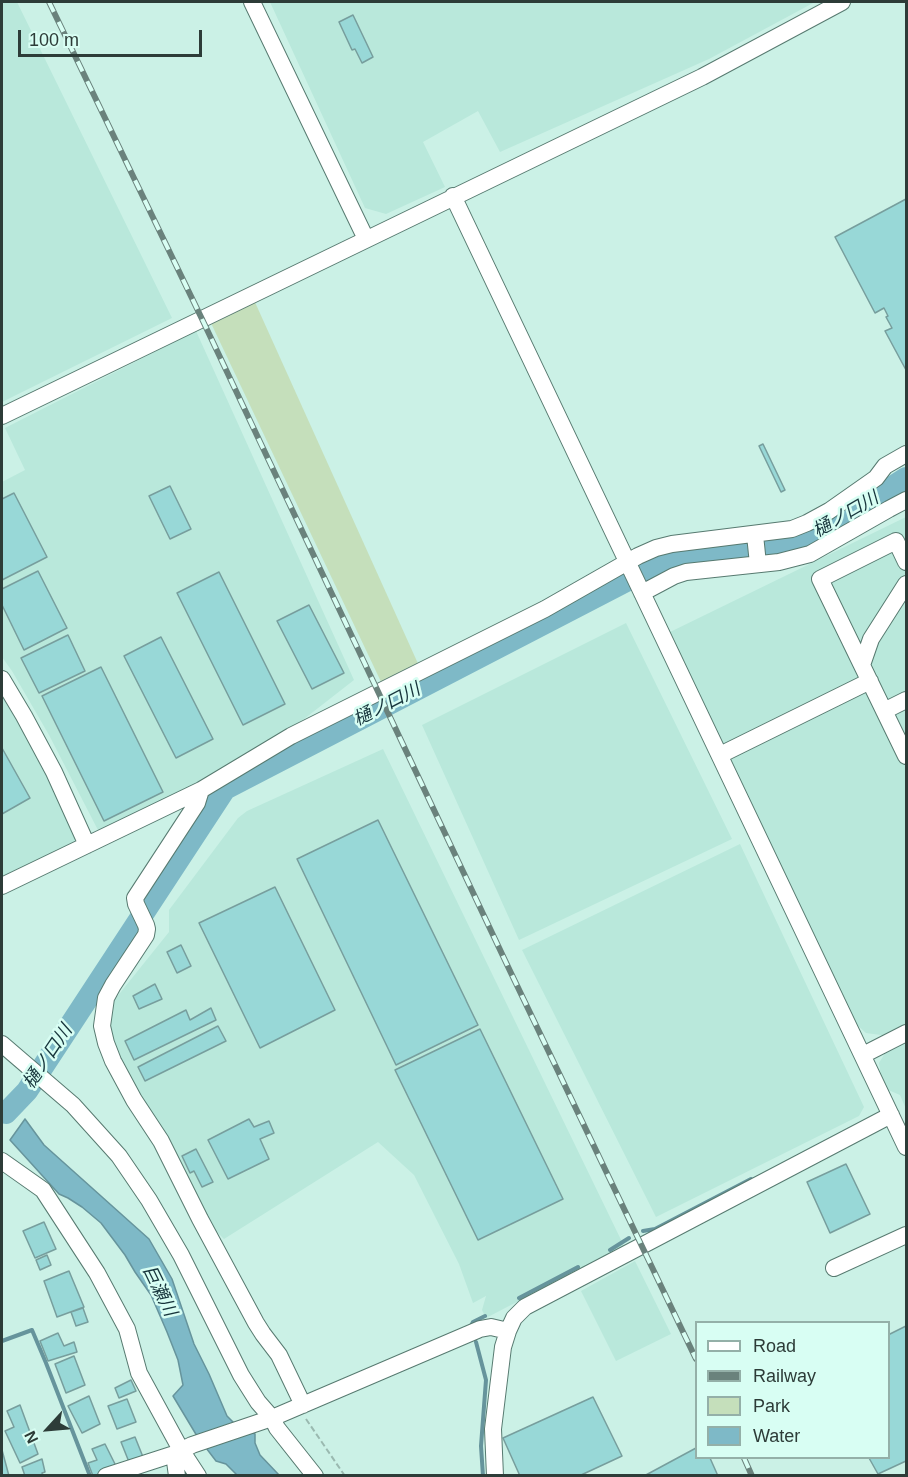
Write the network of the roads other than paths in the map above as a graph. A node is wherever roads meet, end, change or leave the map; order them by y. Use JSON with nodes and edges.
{"nodes":[{"id":1,"x":252,"y":2,"type":"edge"},
{"id":2,"x":842,"y":2,"type":"edge"},
{"id":3,"x":453,"y":196,"type":"junction"},
{"id":4,"x":366,"y":239,"type":"junction"},
{"id":5,"x":2,"y":416,"type":"edge"},
{"id":6,"x":906,"y":454,"type":"edge"},
{"id":7,"x":906,"y":500,"type":"edge"},
{"id":8,"x":755,"y":538,"type":"junction"},
{"id":9,"x":758,"y":562,"type":"junction"},
{"id":10,"x":906,"y":562,"type":"edge"},
{"id":11,"x":629,"y":566,"type":"junction"},
{"id":12,"x":906,"y":587,"type":"edge"},
{"id":13,"x":640,"y":590,"type":"junction"},
{"id":14,"x":862,"y":665,"type":"junction"},
{"id":15,"x":2,"y":679,"type":"edge"},
{"id":16,"x":870,"y":681,"type":"junction"},
{"id":17,"x":906,"y":700,"type":"edge"},
{"id":18,"x":884,"y":711,"type":"junction"},
{"id":19,"x":720,"y":755,"type":"junction"},
{"id":20,"x":906,"y":756,"type":"edge"},
{"id":21,"x":201,"y":790,"type":"junction"},
{"id":22,"x":87,"y":845,"type":"junction"},
{"id":23,"x":2,"y":886,"type":"edge"},
{"id":24,"x":906,"y":1033,"type":"edge"},
{"id":25,"x":2,"y":1044,"type":"edge"},
{"id":26,"x":863,"y":1055,"type":"junction"},
{"id":27,"x":891,"y":1115,"type":"junction"},
{"id":28,"x":906,"y":1147,"type":"edge"},
{"id":29,"x":2,"y":1161,"type":"edge"},
{"id":30,"x":906,"y":1235,"type":"edge"},
{"id":31,"x":834,"y":1268,"type":"dead end"},
{"id":32,"x":508,"y":1331,"type":"junction"},
{"id":33,"x":300,"y":1406,"type":"junction"},
{"id":34,"x":270,"y":1419,"type":"junction"},
{"id":35,"x":182,"y":1450,"type":"junction"},
{"id":36,"x":106,"y":1476,"type":"edge"},
{"id":37,"x":177,"y":1476,"type":"edge"},
{"id":38,"x":198,"y":1476,"type":"edge"},
{"id":39,"x":315,"y":1476,"type":"edge"},
{"id":40,"x":495,"y":1476,"type":"edge"}],
"edges":[{"from":1,"to":4,"type":"street"},
{"from":2,"to":3,"type":"street"},
{"from":3,"to":4,"type":"street"},
{"from":3,"to":11,"type":"street"},
{"from":4,"to":5,"type":"street"},
{"from":6,"to":8,"type":"street"},
{"from":7,"to":9,"type":"street"},
{"from":8,"to":9,"type":"street"},
{"from":8,"to":11,"type":"street"},
{"from":9,"to":13,"type":"street"},
{"from":10,"to":14,"type":"street"},
{"from":11,"to":13,"type":"street"},
{"from":11,"to":21,"type":"street"},
{"from":12,"to":14,"type":"street"},
{"from":13,"to":19,"type":"street"},
{"from":14,"to":16,"type":"street"},
{"from":15,"to":22,"type":"street"},
{"from":16,"to":18,"type":"street"},
{"from":16,"to":19,"type":"street"},
{"from":17,"to":18,"type":"street"},
{"from":18,"to":20,"type":"street"},
{"from":19,"to":26,"type":"street"},
{"from":21,"to":22,"type":"street"},
{"from":21,"to":33,"type":"street"},
{"from":22,"to":23,"type":"street"},
{"from":24,"to":26,"type":"street"},
{"from":25,"to":34,"type":"street"},
{"from":26,"to":27,"type":"street"},
{"from":27,"to":28,"type":"street"},
{"from":27,"to":32,"type":"street"},
{"from":29,"to":35,"type":"street"},
{"from":30,"to":31,"type":"street"},
{"from":32,"to":33,"type":"street"},
{"from":32,"to":40,"type":"street"},
{"from":33,"to":34,"type":"street"},
{"from":34,"to":35,"type":"street"},
{"from":34,"to":39,"type":"street"},
{"from":35,"to":36,"type":"street"},
{"from":35,"to":37,"type":"street"},
{"from":35,"to":38,"type":"street"}]}
